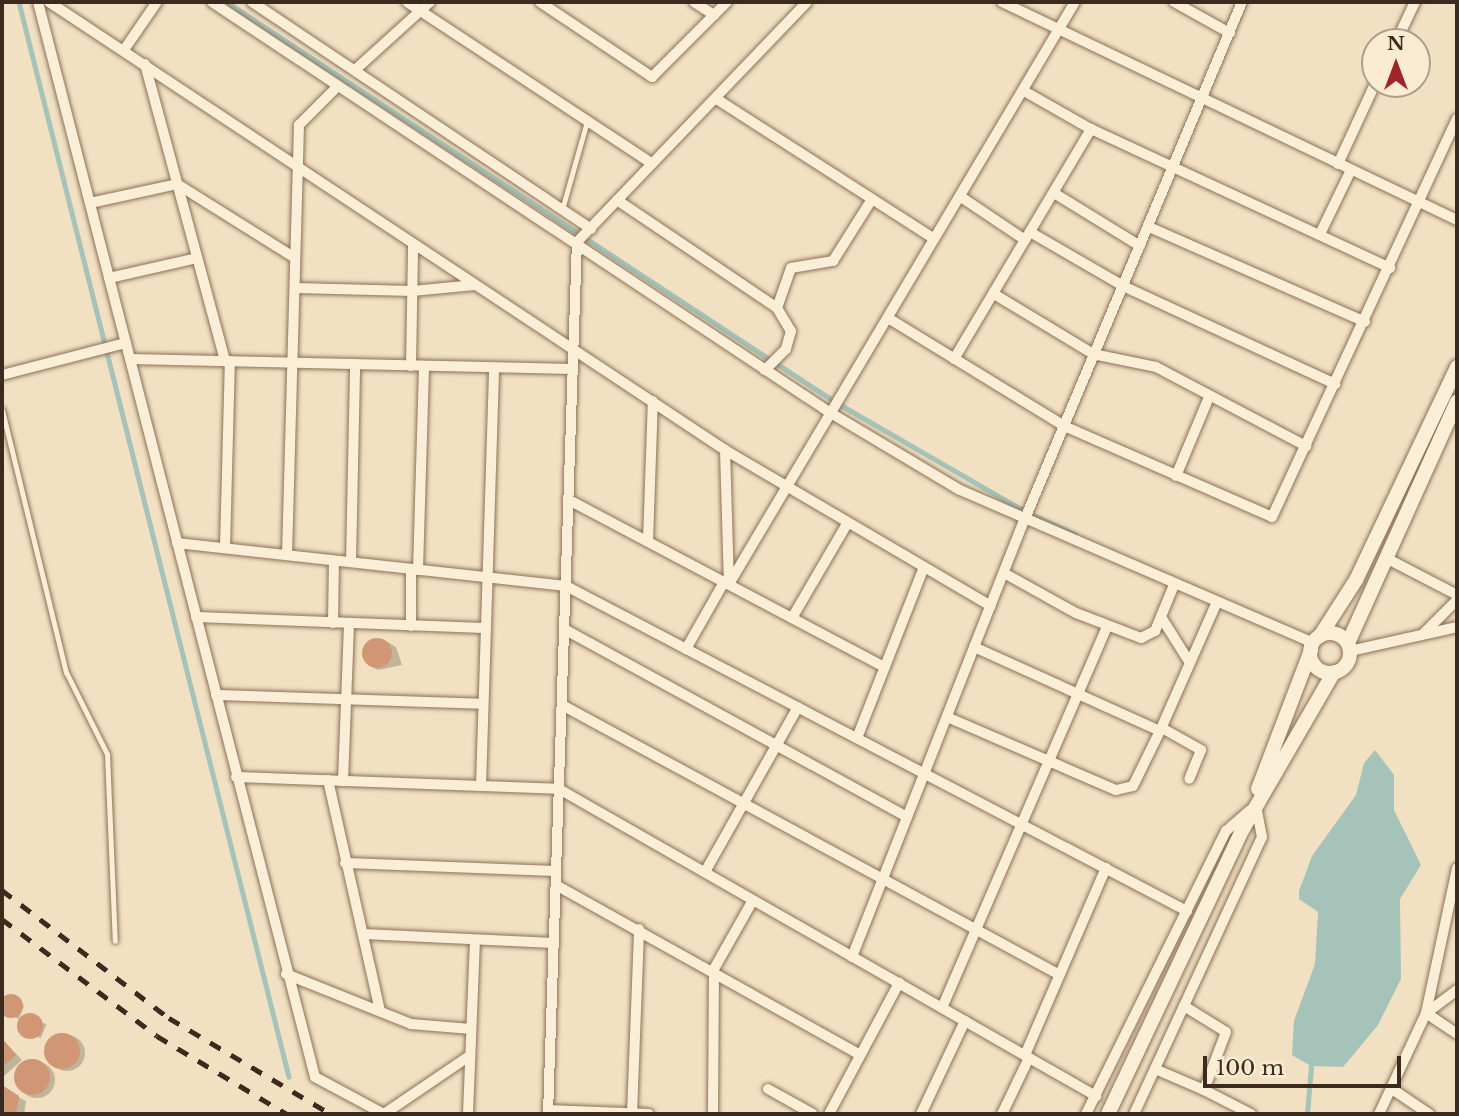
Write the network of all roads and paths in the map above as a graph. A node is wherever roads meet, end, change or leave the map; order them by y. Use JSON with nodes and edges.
{"nodes":[{"id":1,"x":38,"y":2,"type":"edge"},
{"id":2,"x":49,"y":2,"type":"edge"},
{"id":3,"x":157,"y":2,"type":"edge"},
{"id":4,"x":212,"y":2,"type":"edge"},
{"id":5,"x":252,"y":2,"type":"edge"},
{"id":6,"x":407,"y":2,"type":"edge"},
{"id":7,"x":430,"y":2,"type":"edge"},
{"id":8,"x":540,"y":2,"type":"edge"},
{"id":9,"x":694,"y":2,"type":"edge"},
{"id":10,"x":727,"y":2,"type":"edge"},
{"id":11,"x":1002,"y":2,"type":"edge"},
{"id":12,"x":1075,"y":2,"type":"edge"},
{"id":13,"x":1174,"y":2,"type":"edge"},
{"id":14,"x":1242,"y":2,"type":"edge"},
{"id":15,"x":1415,"y":2,"type":"edge"},
{"id":16,"x":799,"y":4,"type":"edge"},
{"id":17,"x":421,"y":11,"type":"junction"},
{"id":18,"x":714,"y":15,"type":"junction"},
{"id":19,"x":1403,"y":28,"type":"edge"},
{"id":20,"x":1058,"y":29,"type":"junction"},
{"id":21,"x":1230,"y":33,"type":"junction"},
{"id":22,"x":124,"y":50,"type":"junction"},
{"id":23,"x":145,"y":64,"type":"junction"},
{"id":24,"x":355,"y":70,"type":"junction"},
{"id":25,"x":338,"y":86,"type":"junction"},
{"id":26,"x":1024,"y":91,"type":"junction"},
{"id":27,"x":1201,"y":95,"type":"junction"},
{"id":28,"x":1369,"y":98,"type":"edge"},
{"id":29,"x":718,"y":100,"type":"junction"},
{"id":30,"x":1457,"y":119,"type":"edge"},
{"id":31,"x":587,"y":121,"type":"junction"},
{"id":32,"x":1091,"y":129,"type":"junction"},
{"id":33,"x":651,"y":163,"type":"junction"},
{"id":34,"x":1338,"y":164,"type":"junction"},
{"id":35,"x":1174,"y":166,"type":"junction"},
{"id":36,"x":298,"y":170,"type":"junction"},
{"id":37,"x":1351,"y":170,"type":"junction"},
{"id":38,"x":177,"y":184,"type":"junction"},
{"id":39,"x":1054,"y":193,"type":"junction"},
{"id":40,"x":961,"y":197,"type":"junction"},
{"id":41,"x":872,"y":198,"type":"junction"},
{"id":42,"x":617,"y":200,"type":"junction"},
{"id":43,"x":90,"y":203,"type":"junction"},
{"id":44,"x":1420,"y":203,"type":"junction"},
{"id":45,"x":563,"y":206,"type":"junction"},
{"id":46,"x":1457,"y":220,"type":"edge"},
{"id":47,"x":1149,"y":227,"type":"junction"},
{"id":48,"x":590,"y":229,"type":"junction"},
{"id":49,"x":1320,"y":234,"type":"junction"},
{"id":50,"x":1028,"y":236,"type":"junction"},
{"id":51,"x":933,"y":238,"type":"junction"},
{"id":52,"x":577,"y":242,"type":"junction"},
{"id":53,"x":413,"y":246,"type":"junction"},
{"id":54,"x":1140,"y":246,"type":"junction"},
{"id":55,"x":197,"y":258,"type":"junction"},
{"id":56,"x":295,"y":258,"type":"junction"},
{"id":57,"x":1390,"y":268,"type":"junction"},
{"id":58,"x":109,"y":278,"type":"junction"},
{"id":59,"x":475,"y":285,"type":"junction"},
{"id":60,"x":1123,"y":286,"type":"junction"},
{"id":61,"x":295,"y":288,"type":"junction"},
{"id":62,"x":412,"y":291,"type":"junction"},
{"id":63,"x":994,"y":294,"type":"junction"},
{"id":64,"x":777,"y":308,"type":"junction"},
{"id":65,"x":888,"y":318,"type":"junction"},
{"id":66,"x":1365,"y":322,"type":"junction"},
{"id":67,"x":122,"y":344,"type":"junction"},
{"id":68,"x":574,"y":347,"type":"junction"},
{"id":69,"x":1093,"y":354,"type":"junction"},
{"id":70,"x":130,"y":359,"type":"junction"},
{"id":71,"x":954,"y":359,"type":"junction"},
{"id":72,"x":228,"y":361,"type":"junction"},
{"id":73,"x":292,"y":363,"type":"junction"},
{"id":74,"x":355,"y":364,"type":"junction"},
{"id":75,"x":411,"y":366,"type":"junction"},
{"id":76,"x":424,"y":366,"type":"junction"},
{"id":77,"x":1457,"y":367,"type":"edge"},
{"id":78,"x":494,"y":368,"type":"junction"},
{"id":79,"x":573,"y":369,"type":"junction"},
{"id":80,"x":765,"y":370,"type":"junction"},
{"id":81,"x":2,"y":375,"type":"edge"},
{"id":82,"x":1335,"y":384,"type":"junction"},
{"id":83,"x":1209,"y":397,"type":"junction"},
{"id":84,"x":653,"y":401,"type":"junction"},
{"id":85,"x":1457,"y":402,"type":"edge"},
{"id":86,"x":2,"y":410,"type":"edge"},
{"id":87,"x":828,"y":412,"type":"junction"},
{"id":88,"x":1064,"y":426,"type":"junction"},
{"id":89,"x":1306,"y":446,"type":"junction"},
{"id":90,"x":725,"y":450,"type":"junction"},
{"id":91,"x":1176,"y":476,"type":"junction"},
{"id":92,"x":787,"y":487,"type":"junction"},
{"id":93,"x":569,"y":499,"type":"junction"},
{"id":94,"x":1024,"y":521,"type":"junction"},
{"id":95,"x":847,"y":524,"type":"junction"},
{"id":96,"x":648,"y":541,"type":"junction"},
{"id":97,"x":177,"y":543,"type":"junction"},
{"id":98,"x":225,"y":548,"type":"junction"},
{"id":99,"x":287,"y":555,"type":"junction"},
{"id":100,"x":1385,"y":558,"type":"junction"},
{"id":101,"x":334,"y":561,"type":"junction"},
{"id":102,"x":351,"y":562,"type":"junction"},
{"id":103,"x":414,"y":569,"type":"junction"},
{"id":104,"x":923,"y":570,"type":"junction"},
{"id":105,"x":1004,"y":573,"type":"junction"},
{"id":106,"x":484,"y":577,"type":"junction"},
{"id":107,"x":727,"y":583,"type":"junction"},
{"id":108,"x":1174,"y":585,"type":"junction"},
{"id":109,"x":566,"y":586,"type":"junction"},
{"id":110,"x":1457,"y":597,"type":"edge"},
{"id":111,"x":1217,"y":602,"type":"junction"},
{"id":112,"x":991,"y":606,"type":"junction"},
{"id":113,"x":196,"y":617,"type":"junction"},
{"id":114,"x":1161,"y":617,"type":"junction"},
{"id":115,"x":792,"y":618,"type":"junction"},
{"id":116,"x":334,"y":623,"type":"junction"},
{"id":117,"x":349,"y":623,"type":"junction"},
{"id":118,"x":411,"y":626,"type":"junction"},
{"id":119,"x":1107,"y":627,"type":"junction"},
{"id":120,"x":1457,"y":627,"type":"edge"},
{"id":121,"x":485,"y":628,"type":"junction"},
{"id":122,"x":564,"y":629,"type":"junction"},
{"id":123,"x":1424,"y":633,"type":"junction"},
{"id":124,"x":1314,"y":643,"type":"junction"},
{"id":125,"x":1349,"y":647,"type":"junction"},
{"id":126,"x":974,"y":648,"type":"junction"},
{"id":127,"x":687,"y":649,"type":"junction"},
{"id":128,"x":1190,"y":663,"type":"junction"},
{"id":129,"x":885,"y":667,"type":"junction"},
{"id":130,"x":1334,"y":672,"type":"junction"},
{"id":131,"x":1077,"y":694,"type":"junction"},
{"id":132,"x":216,"y":695,"type":"junction"},
{"id":133,"x":346,"y":699,"type":"junction"},
{"id":134,"x":484,"y":704,"type":"junction"},
{"id":135,"x":562,"y":705,"type":"junction"},
{"id":136,"x":798,"y":707,"type":"junction"},
{"id":137,"x":947,"y":717,"type":"junction"},
{"id":138,"x":1161,"y":729,"type":"junction"},
{"id":139,"x":857,"y":738,"type":"junction"},
{"id":140,"x":777,"y":745,"type":"junction"},
{"id":141,"x":1047,"y":763,"type":"junction"},
{"id":142,"x":924,"y":774,"type":"junction"},
{"id":143,"x":236,"y":777,"type":"junction"},
{"id":144,"x":1189,"y":779,"type":"dead end"},
{"id":145,"x":328,"y":780,"type":"junction"},
{"id":146,"x":343,"y":781,"type":"junction"},
{"id":147,"x":481,"y":786,"type":"junction"},
{"id":148,"x":559,"y":789,"type":"junction"},
{"id":149,"x":744,"y":803,"type":"junction"},
{"id":150,"x":1253,"y":808,"type":"junction"},
{"id":151,"x":907,"y":817,"type":"junction"},
{"id":152,"x":1021,"y":824,"type":"junction"},
{"id":153,"x":345,"y":863,"type":"junction"},
{"id":154,"x":1106,"y":868,"type":"junction"},
{"id":155,"x":1457,"y":868,"type":"edge"},
{"id":156,"x":556,"y":871,"type":"junction"},
{"id":157,"x":705,"y":872,"type":"junction"},
{"id":158,"x":883,"y":879,"type":"junction"},
{"id":159,"x":556,"y":885,"type":"junction"},
{"id":160,"x":753,"y":900,"type":"junction"},
{"id":161,"x":1187,"y":911,"type":"junction"},
{"id":162,"x":639,"y":929,"type":"junction"},
{"id":163,"x":976,"y":930,"type":"junction"},
{"id":164,"x":363,"y":934,"type":"junction"},
{"id":165,"x":115,"y":941,"type":"dead end"},
{"id":166,"x":475,"y":942,"type":"junction"},
{"id":167,"x":554,"y":943,"type":"junction"},
{"id":168,"x":852,"y":957,"type":"junction"},
{"id":169,"x":714,"y":969,"type":"junction"},
{"id":170,"x":286,"y":974,"type":"junction"},
{"id":171,"x":1060,"y":975,"type":"junction"},
{"id":172,"x":899,"y":983,"type":"junction"},
{"id":173,"x":1457,"y":990,"type":"edge"},
{"id":174,"x":1184,"y":1006,"type":"junction"},
{"id":175,"x":942,"y":1008,"type":"junction"},
{"id":176,"x":380,"y":1010,"type":"junction"},
{"id":177,"x":1426,"y":1013,"type":"junction"},
{"id":178,"x":965,"y":1021,"type":"junction"},
{"id":179,"x":471,"y":1029,"type":"junction"},
{"id":180,"x":1457,"y":1034,"type":"edge"},
{"id":181,"x":859,"y":1055,"type":"junction"},
{"id":182,"x":1027,"y":1056,"type":"junction"},
{"id":183,"x":468,"y":1057,"type":"junction"},
{"id":184,"x":1155,"y":1069,"type":"junction"},
{"id":185,"x":768,"y":1088,"type":"dead end"},
{"id":186,"x":1392,"y":1089,"type":"junction"},
{"id":187,"x":1204,"y":1090,"type":"junction"},
{"id":188,"x":1096,"y":1096,"type":"junction"},
{"id":189,"x":548,"y":1112,"type":"edge"},
{"id":190,"x":384,"y":1114,"type":"edge"},
{"id":191,"x":468,"y":1114,"type":"edge"},
{"id":192,"x":632,"y":1114,"type":"edge"},
{"id":193,"x":649,"y":1114,"type":"edge"},
{"id":194,"x":713,"y":1114,"type":"edge"},
{"id":195,"x":813,"y":1114,"type":"edge"},
{"id":196,"x":830,"y":1114,"type":"edge"},
{"id":197,"x":921,"y":1114,"type":"edge"},
{"id":198,"x":1002,"y":1114,"type":"edge"},
{"id":199,"x":1087,"y":1114,"type":"edge"},
{"id":200,"x":1108,"y":1114,"type":"edge"},
{"id":201,"x":1133,"y":1114,"type":"edge"},
{"id":202,"x":1251,"y":1114,"type":"edge"},
{"id":203,"x":1379,"y":1114,"type":"edge"},
{"id":204,"x":1429,"y":1114,"type":"edge"}],
"edges":[{"from":1,"to":43,"type":"street"},
{"from":2,"to":22,"type":"street"},
{"from":3,"to":22,"type":"street"},
{"from":4,"to":25,"type":"street"},
{"from":5,"to":24,"type":"street"},
{"from":6,"to":17,"type":"street"},
{"from":7,"to":17,"type":"street"},
{"from":8,"to":18,"type":"street"},
{"from":9,"to":18,"type":"street"},
{"from":10,"to":18,"type":"street"},
{"from":11,"to":20,"type":"street"},
{"from":12,"to":20,"type":"street"},
{"from":13,"to":21,"type":"street"},
{"from":14,"to":21,"type":"street"},
{"from":15,"to":19,"type":"street"},
{"from":16,"to":29,"type":"street"},
{"from":17,"to":24,"type":"street"},
{"from":17,"to":31,"type":"street"},
{"from":20,"to":26,"type":"street"},
{"from":20,"to":27,"type":"street"},
{"from":21,"to":27,"type":"street"},
{"from":22,"to":23,"type":"street"},
{"from":23,"to":36,"type":"street"},
{"from":23,"to":38,"type":"street"},
{"from":24,"to":45,"type":"street"},
{"from":25,"to":36,"type":"street"},
{"from":25,"to":52,"type":"street"},
{"from":26,"to":32,"type":"street"},
{"from":26,"to":40,"type":"street"},
{"from":27,"to":34,"type":"street"},
{"from":27,"to":35,"type":"street"},
{"from":28,"to":34,"type":"street"},
{"from":29,"to":33,"type":"street"},
{"from":29,"to":41,"type":"street"},
{"from":30,"to":44,"type":"street"},
{"from":31,"to":33,"type":"street"},
{"from":31,"to":45,"type":"lane"},
{"from":32,"to":35,"type":"street"},
{"from":32,"to":39,"type":"street"},
{"from":33,"to":42,"type":"street"},
{"from":34,"to":37,"type":"street"},
{"from":35,"to":47,"type":"street"},
{"from":35,"to":49,"type":"street"},
{"from":36,"to":53,"type":"street"},
{"from":36,"to":56,"type":"street"},
{"from":37,"to":44,"type":"street"},
{"from":37,"to":49,"type":"street"},
{"from":38,"to":43,"type":"street"},
{"from":38,"to":55,"type":"street"},
{"from":38,"to":56,"type":"street"},
{"from":39,"to":50,"type":"street"},
{"from":39,"to":54,"type":"street"},
{"from":40,"to":50,"type":"street"},
{"from":40,"to":51,"type":"street"},
{"from":41,"to":51,"type":"street"},
{"from":41,"to":64,"type":"street"},
{"from":42,"to":48,"type":"street"},
{"from":42,"to":64,"type":"street"},
{"from":43,"to":58,"type":"street"},
{"from":44,"to":46,"type":"street"},
{"from":44,"to":57,"type":"street"},
{"from":45,"to":48,"type":"street"},
{"from":47,"to":54,"type":"street"},
{"from":47,"to":66,"type":"street"},
{"from":48,"to":52,"type":"street"},
{"from":49,"to":57,"type":"street"},
{"from":50,"to":60,"type":"street"},
{"from":50,"to":63,"type":"street"},
{"from":51,"to":65,"type":"street"},
{"from":52,"to":68,"type":"street"},
{"from":52,"to":80,"type":"street"},
{"from":53,"to":59,"type":"street"},
{"from":53,"to":62,"type":"street"},
{"from":54,"to":60,"type":"street"},
{"from":55,"to":58,"type":"street"},
{"from":55,"to":72,"type":"street"},
{"from":56,"to":61,"type":"street"},
{"from":57,"to":66,"type":"street"},
{"from":58,"to":67,"type":"street"},
{"from":59,"to":62,"type":"street"},
{"from":59,"to":68,"type":"street"},
{"from":60,"to":69,"type":"street"},
{"from":60,"to":82,"type":"street"},
{"from":61,"to":62,"type":"street"},
{"from":61,"to":73,"type":"street"},
{"from":62,"to":75,"type":"street"},
{"from":63,"to":69,"type":"street"},
{"from":63,"to":71,"type":"street"},
{"from":64,"to":80,"type":"street"},
{"from":65,"to":71,"type":"street"},
{"from":65,"to":87,"type":"street"},
{"from":66,"to":82,"type":"street"},
{"from":67,"to":70,"type":"street"},
{"from":67,"to":81,"type":"street"},
{"from":68,"to":79,"type":"street"},
{"from":68,"to":84,"type":"street"},
{"from":69,"to":83,"type":"street"},
{"from":69,"to":88,"type":"street"},
{"from":70,"to":72,"type":"street"},
{"from":70,"to":97,"type":"street"},
{"from":71,"to":88,"type":"street"},
{"from":72,"to":73,"type":"street"},
{"from":72,"to":98,"type":"street"},
{"from":73,"to":74,"type":"street"},
{"from":73,"to":99,"type":"street"},
{"from":74,"to":75,"type":"street"},
{"from":74,"to":102,"type":"street"},
{"from":75,"to":76,"type":"street"},
{"from":76,"to":78,"type":"street"},
{"from":76,"to":103,"type":"street"},
{"from":77,"to":124,"type":"street"},
{"from":78,"to":79,"type":"street"},
{"from":78,"to":106,"type":"street"},
{"from":79,"to":93,"type":"street"},
{"from":80,"to":87,"type":"street"},
{"from":82,"to":89,"type":"street"},
{"from":83,"to":89,"type":"street"},
{"from":83,"to":91,"type":"street"},
{"from":84,"to":90,"type":"street"},
{"from":84,"to":96,"type":"street"},
{"from":85,"to":100,"type":"street"},
{"from":86,"to":165,"type":"lane"},
{"from":87,"to":92,"type":"street"},
{"from":87,"to":94,"type":"street"},
{"from":88,"to":91,"type":"street"},
{"from":88,"to":94,"type":"street"},
{"from":89,"to":91,"type":"street"},
{"from":90,"to":92,"type":"street"},
{"from":90,"to":107,"type":"street"},
{"from":92,"to":95,"type":"street"},
{"from":92,"to":107,"type":"street"},
{"from":93,"to":96,"type":"street"},
{"from":93,"to":109,"type":"street"},
{"from":94,"to":105,"type":"street"},
{"from":94,"to":108,"type":"street"},
{"from":95,"to":104,"type":"street"},
{"from":95,"to":115,"type":"street"},
{"from":96,"to":107,"type":"street"},
{"from":97,"to":98,"type":"street"},
{"from":97,"to":113,"type":"street"},
{"from":98,"to":99,"type":"street"},
{"from":99,"to":101,"type":"street"},
{"from":100,"to":110,"type":"street"},
{"from":100,"to":125,"type":"street"},
{"from":101,"to":102,"type":"street"},
{"from":101,"to":116,"type":"street"},
{"from":102,"to":103,"type":"street"},
{"from":103,"to":106,"type":"street"},
{"from":103,"to":118,"type":"street"},
{"from":104,"to":112,"type":"street"},
{"from":104,"to":129,"type":"street"},
{"from":105,"to":112,"type":"street"},
{"from":105,"to":119,"type":"street"},
{"from":106,"to":109,"type":"street"},
{"from":106,"to":121,"type":"street"},
{"from":107,"to":115,"type":"street"},
{"from":107,"to":127,"type":"street"},
{"from":108,"to":111,"type":"street"},
{"from":108,"to":114,"type":"street"},
{"from":109,"to":122,"type":"street"},
{"from":109,"to":127,"type":"street"},
{"from":110,"to":123,"type":"street"},
{"from":111,"to":124,"type":"street"},
{"from":111,"to":128,"type":"street"},
{"from":112,"to":126,"type":"street"},
{"from":113,"to":116,"type":"street"},
{"from":113,"to":132,"type":"street"},
{"from":114,"to":119,"type":"street"},
{"from":114,"to":128,"type":"street"},
{"from":115,"to":129,"type":"street"},
{"from":116,"to":117,"type":"street"},
{"from":117,"to":118,"type":"street"},
{"from":117,"to":133,"type":"street"},
{"from":118,"to":121,"type":"street"},
{"from":119,"to":131,"type":"street"},
{"from":120,"to":123,"type":"street"},
{"from":121,"to":134,"type":"street"},
{"from":122,"to":135,"type":"street"},
{"from":122,"to":140,"type":"street"},
{"from":123,"to":125,"type":"street"},
{"from":124,"to":125,"type":"street"},
{"from":124,"to":130,"type":"street"},
{"from":124,"to":150,"type":"street"},
{"from":125,"to":130,"type":"street"},
{"from":126,"to":131,"type":"street"},
{"from":126,"to":137,"type":"street"},
{"from":127,"to":136,"type":"street"},
{"from":128,"to":138,"type":"street"},
{"from":129,"to":139,"type":"street"},
{"from":130,"to":150,"type":"street"},
{"from":131,"to":138,"type":"street"},
{"from":131,"to":141,"type":"street"},
{"from":132,"to":133,"type":"street"},
{"from":132,"to":143,"type":"street"},
{"from":133,"to":134,"type":"street"},
{"from":133,"to":146,"type":"street"},
{"from":134,"to":147,"type":"street"},
{"from":135,"to":148,"type":"street"},
{"from":135,"to":149,"type":"street"},
{"from":136,"to":139,"type":"street"},
{"from":136,"to":140,"type":"street"},
{"from":137,"to":141,"type":"street"},
{"from":137,"to":142,"type":"street"},
{"from":138,"to":141,"type":"street"},
{"from":138,"to":144,"type":"street"},
{"from":139,"to":142,"type":"street"},
{"from":140,"to":149,"type":"street"},
{"from":140,"to":151,"type":"street"},
{"from":141,"to":152,"type":"street"},
{"from":142,"to":151,"type":"street"},
{"from":142,"to":152,"type":"street"},
{"from":143,"to":145,"type":"street"},
{"from":143,"to":170,"type":"street"},
{"from":145,"to":146,"type":"street"},
{"from":145,"to":153,"type":"street"},
{"from":146,"to":147,"type":"street"},
{"from":147,"to":148,"type":"street"},
{"from":148,"to":156,"type":"street"},
{"from":148,"to":157,"type":"street"},
{"from":149,"to":157,"type":"street"},
{"from":149,"to":158,"type":"street"},
{"from":150,"to":161,"type":"street"},
{"from":150,"to":174,"type":"street"},
{"from":150,"to":200,"type":"street"},
{"from":151,"to":158,"type":"street"},
{"from":152,"to":154,"type":"street"},
{"from":152,"to":163,"type":"street"},
{"from":153,"to":156,"type":"street"},
{"from":153,"to":164,"type":"street"},
{"from":154,"to":161,"type":"street"},
{"from":154,"to":171,"type":"street"},
{"from":155,"to":177,"type":"street"},
{"from":156,"to":159,"type":"street"},
{"from":157,"to":160,"type":"street"},
{"from":158,"to":163,"type":"street"},
{"from":158,"to":168,"type":"street"},
{"from":159,"to":162,"type":"street"},
{"from":159,"to":167,"type":"street"},
{"from":160,"to":168,"type":"street"},
{"from":160,"to":169,"type":"street"},
{"from":161,"to":188,"type":"street"},
{"from":162,"to":169,"type":"street"},
{"from":162,"to":192,"type":"street"},
{"from":163,"to":171,"type":"street"},
{"from":163,"to":175,"type":"street"},
{"from":164,"to":166,"type":"street"},
{"from":164,"to":176,"type":"street"},
{"from":166,"to":167,"type":"street"},
{"from":166,"to":179,"type":"street"},
{"from":167,"to":189,"type":"street"},
{"from":168,"to":172,"type":"street"},
{"from":169,"to":181,"type":"street"},
{"from":169,"to":194,"type":"street"},
{"from":170,"to":176,"type":"street"},
{"from":170,"to":190,"type":"street"},
{"from":171,"to":182,"type":"street"},
{"from":172,"to":175,"type":"street"},
{"from":172,"to":181,"type":"street"},
{"from":173,"to":177,"type":"street"},
{"from":174,"to":184,"type":"street"},
{"from":174,"to":187,"type":"street"},
{"from":175,"to":178,"type":"street"},
{"from":176,"to":179,"type":"street"},
{"from":177,"to":180,"type":"street"},
{"from":177,"to":186,"type":"street"},
{"from":178,"to":182,"type":"street"},
{"from":178,"to":197,"type":"street"},
{"from":179,"to":183,"type":"street"},
{"from":181,"to":196,"type":"street"},
{"from":182,"to":188,"type":"street"},
{"from":182,"to":198,"type":"street"},
{"from":183,"to":190,"type":"street"},
{"from":183,"to":191,"type":"street"},
{"from":184,"to":187,"type":"street"},
{"from":184,"to":201,"type":"street"},
{"from":185,"to":195,"type":"street"},
{"from":186,"to":203,"type":"street"},
{"from":186,"to":204,"type":"street"},
{"from":187,"to":202,"type":"street"},
{"from":188,"to":199,"type":"street"},
{"from":189,"to":192,"type":"street"},
{"from":192,"to":193,"type":"street"}]}
